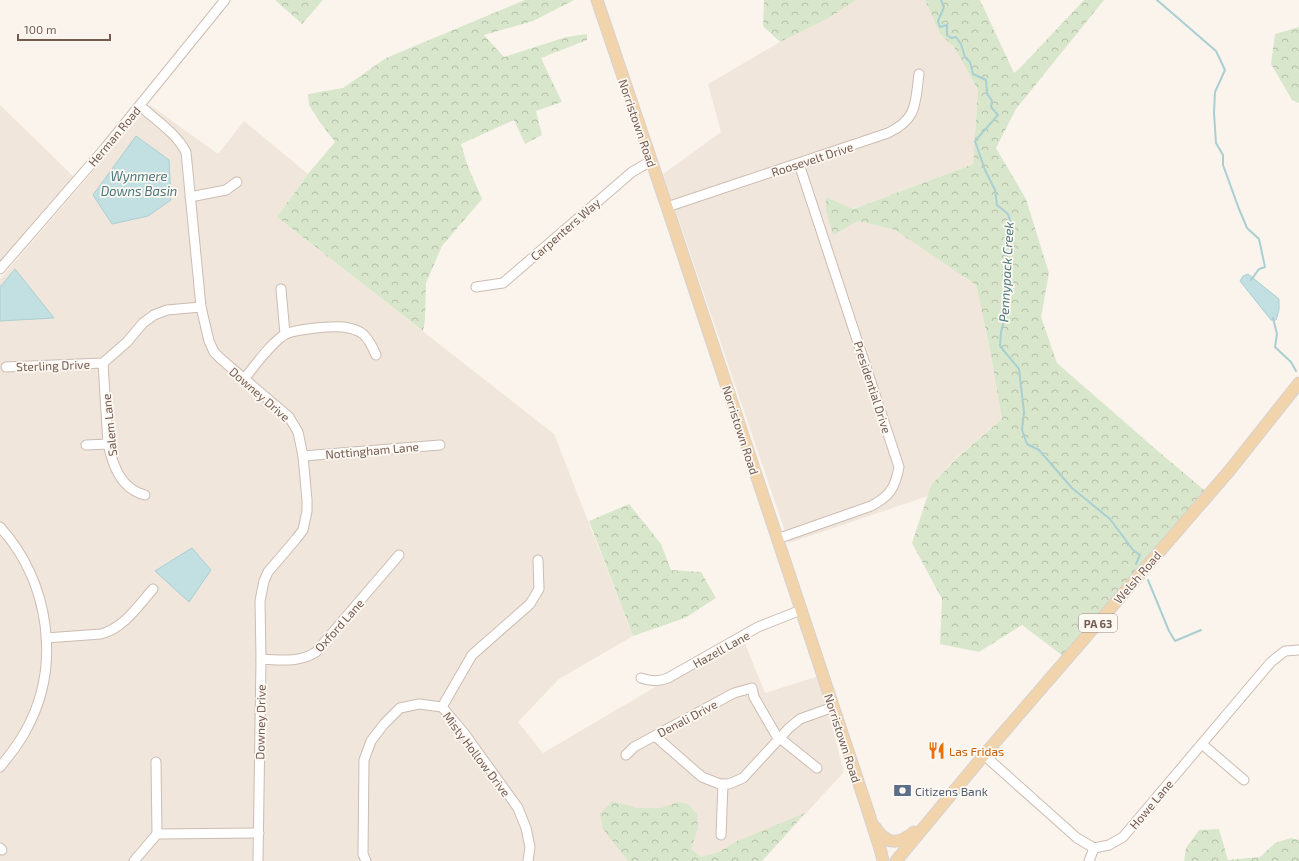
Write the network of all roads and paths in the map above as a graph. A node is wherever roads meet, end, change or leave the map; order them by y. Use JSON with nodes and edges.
{"nodes":[{"id":1,"x":225,"y":0,"type":"edge"},
{"id":2,"x":597,"y":0,"type":"edge"},
{"id":3,"x":919,"y":74,"type":"dead end"},
{"id":4,"x":140,"y":106,"type":"junction"},
{"id":5,"x":651,"y":161,"type":"junction"},
{"id":6,"x":799,"y":164,"type":"junction"},
{"id":7,"x":237,"y":182,"type":"dead end"},
{"id":8,"x":190,"y":197,"type":"junction"},
{"id":9,"x":667,"y":206,"type":"junction"},
{"id":10,"x":0,"y":269,"type":"edge"},
{"id":11,"x":476,"y":287,"type":"dead end"},
{"id":12,"x":281,"y":290,"type":"dead end"},
{"id":13,"x":200,"y":307,"type":"junction"},
{"id":14,"x":285,"y":334,"type":"junction"},
{"id":15,"x":376,"y":355,"type":"dead end"},
{"id":16,"x":103,"y":363,"type":"junction"},
{"id":17,"x":6,"y":367,"type":"dead end"},
{"id":18,"x":244,"y":379,"type":"junction"},
{"id":19,"x":1299,"y":384,"type":"edge"},
{"id":20,"x":108,"y":444,"type":"junction"},
{"id":21,"x":86,"y":445,"type":"dead end"},
{"id":22,"x":440,"y":445,"type":"dead end"},
{"id":23,"x":304,"y":456,"type":"junction"},
{"id":24,"x":145,"y":495,"type":"dead end"},
{"id":25,"x":0,"y":527,"type":"edge"},
{"id":26,"x":777,"y":539,"type":"junction"},
{"id":27,"x":399,"y":555,"type":"dead end"},
{"id":28,"x":538,"y":560,"type":"dead end"},
{"id":29,"x":152,"y":588,"type":"dead end"},
{"id":30,"x":801,"y":610,"type":"junction"},
{"id":31,"x":46,"y":638,"type":"junction"},
{"id":32,"x":1299,"y":650,"type":"edge"},
{"id":33,"x":261,"y":659,"type":"junction"},
{"id":34,"x":640,"y":678,"type":"dead end"},
{"id":35,"x":442,"y":707,"type":"junction"},
{"id":36,"x":833,"y":707,"type":"junction"},
{"id":37,"x":655,"y":736,"type":"junction"},
{"id":38,"x":779,"y":738,"type":"junction"},
{"id":39,"x":1202,"y":744,"type":"junction"},
{"id":40,"x":626,"y":755,"type":"dead end"},
{"id":41,"x":984,"y":755,"type":"junction"},
{"id":42,"x":156,"y":762,"type":"dead end"},
{"id":43,"x":0,"y":767,"type":"edge"},
{"id":44,"x":817,"y":768,"type":"dead end"},
{"id":45,"x":1244,"y":780,"type":"dead end"},
{"id":46,"x":723,"y":784,"type":"junction"},
{"id":47,"x":941,"y":807,"type":"junction"},
{"id":48,"x":871,"y":819,"type":"junction"},
{"id":49,"x":258,"y":833,"type":"junction"},
{"id":50,"x":157,"y":834,"type":"junction"},
{"id":51,"x":721,"y":835,"type":"dead end"},
{"id":52,"x":1094,"y":848,"type":"junction"},
{"id":53,"x":134,"y":861,"type":"edge"},
{"id":54,"x":258,"y":861,"type":"edge"},
{"id":55,"x":366,"y":861,"type":"edge"},
{"id":56,"x":528,"y":861,"type":"edge"},
{"id":57,"x":883,"y":861,"type":"edge"},
{"id":58,"x":896,"y":861,"type":"edge"},
{"id":59,"x":1089,"y":861,"type":"edge"}],
"edges":[{"from":1,"to":4,"type":"street","name":"Herman Road"},
{"from":2,"to":5,"type":"main road","name":"Norristown Road"},
{"from":3,"to":6,"type":"street","name":"Roosevelt Drive"},
{"from":4,"to":8,"type":"street","name":"Downey Drive"},
{"from":4,"to":10,"type":"street","name":"Herman Road"},
{"from":5,"to":9,"type":"main road","name":"Norristown Road"},
{"from":5,"to":11,"type":"street","name":"Carpenters Way"},
{"from":6,"to":9,"type":"street","name":"Roosevelt Drive"},
{"from":6,"to":26,"type":"street","name":"Presidential Drive"},
{"from":7,"to":8,"type":"street"},
{"from":8,"to":13,"type":"street","name":"Downey Drive"},
{"from":9,"to":26,"type":"main road","name":"Norristown Road"},
{"from":12,"to":14,"type":"street"},
{"from":13,"to":16,"type":"street","name":"Sterling Drive"},
{"from":13,"to":18,"type":"street","name":"Downey Drive"},
{"from":14,"to":15,"type":"street"},
{"from":14,"to":18,"type":"street"},
{"from":16,"to":17,"type":"street","name":"Sterling Drive"},
{"from":16,"to":20,"type":"street","name":"Salem Lane"},
{"from":18,"to":23,"type":"street","name":"Downey Drive"},
{"from":19,"to":41,"type":"main road","name":"Welsh Road","number":"PA 63"},
{"from":20,"to":21,"type":"street"},
{"from":20,"to":24,"type":"street","name":"Salem Lane"},
{"from":22,"to":23,"type":"street","name":"Nottingham Lane"},
{"from":23,"to":33,"type":"street","name":"Downey Drive"},
{"from":25,"to":31,"type":"street"},
{"from":26,"to":30,"type":"main road","name":"Norristown Road"},
{"from":27,"to":33,"type":"street","name":"Oxford Lane"},
{"from":28,"to":35,"type":"street"},
{"from":29,"to":31,"type":"street"},
{"from":30,"to":34,"type":"street","name":"Hazell Lane"},
{"from":30,"to":36,"type":"main road","name":"Norristown Road"},
{"from":31,"to":43,"type":"street"},
{"from":32,"to":39,"type":"street","name":"Howe Lane"},
{"from":33,"to":49,"type":"street","name":"Downey Drive"},
{"from":35,"to":55,"type":"street","name":"Misty Hollow Drive"},
{"from":35,"to":56,"type":"street","name":"Misty Hollow Drive"},
{"from":36,"to":38,"type":"street"},
{"from":36,"to":48,"type":"main road","name":"Norristown Road"},
{"from":37,"to":38,"type":"street","name":"Denali Drive"},
{"from":37,"to":40,"type":"street","name":"Denali Drive"},
{"from":37,"to":46,"type":"street"},
{"from":38,"to":44,"type":"street"},
{"from":38,"to":46,"type":"street"},
{"from":39,"to":45,"type":"street"},
{"from":39,"to":52,"type":"street","name":"Howe Lane"},
{"from":41,"to":47,"type":"main road","name":"Welsh Road","number":"PA 63"},
{"from":41,"to":52,"type":"street"},
{"from":42,"to":50,"type":"street"},
{"from":46,"to":51,"type":"street"},
{"from":47,"to":48,"type":"main road"},
{"from":47,"to":58,"type":"main road","name":"Welsh Road","number":"PA 63"},
{"from":48,"to":57,"type":"main road","name":"Norristown Road"},
{"from":49,"to":50,"type":"street"},
{"from":49,"to":54,"type":"street","name":"Downey Drive"},
{"from":50,"to":53,"type":"street"},
{"from":52,"to":59,"type":"street"}]}
